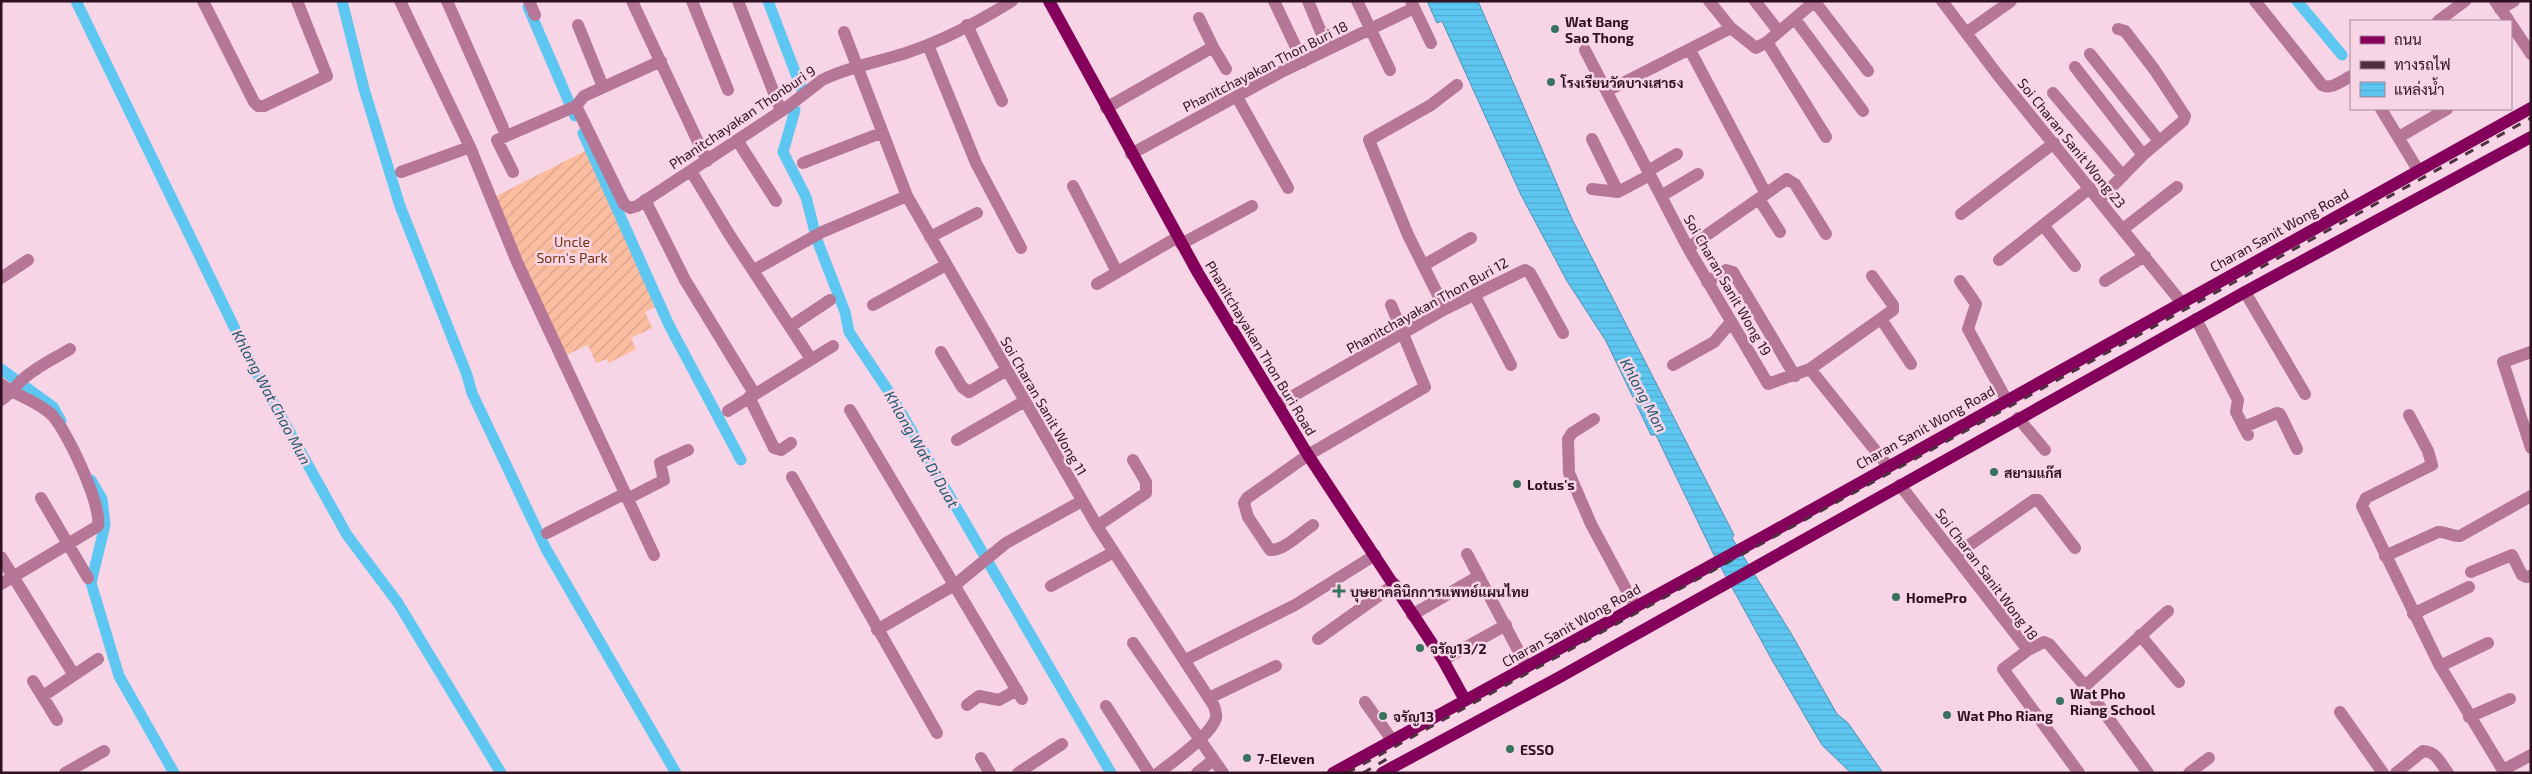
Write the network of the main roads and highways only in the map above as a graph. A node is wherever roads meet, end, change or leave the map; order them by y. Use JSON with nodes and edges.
{"nodes":[{"id":1,"x":1049,"y":1,"type":"edge"},
{"id":2,"x":2531,"y":108,"type":"edge"},
{"id":3,"x":2531,"y":137,"type":"edge"},
{"id":4,"x":2180,"y":302,"type":"junction"},
{"id":5,"x":2194,"y":320,"type":"junction"},
{"id":6,"x":1465,"y":700,"type":"junction"},
{"id":7,"x":1333,"y":773,"type":"edge"},
{"id":8,"x":1382,"y":773,"type":"edge"}],
"edges":[{"from":1,"to":6,"type":"main road","name":"Phanitchayakan Thon Buri Road"},
{"from":2,"to":4,"type":"main road","name":"Charan Sanit Wong Road"},
{"from":3,"to":5,"type":"main road"},
{"from":4,"to":5,"type":"main road"},
{"from":4,"to":6,"type":"main road","name":"Charan Sanit Wong Road"},
{"from":5,"to":8,"type":"main road"},
{"from":6,"to":7,"type":"main road","name":"Charan Sanit Wong Road"}]}
